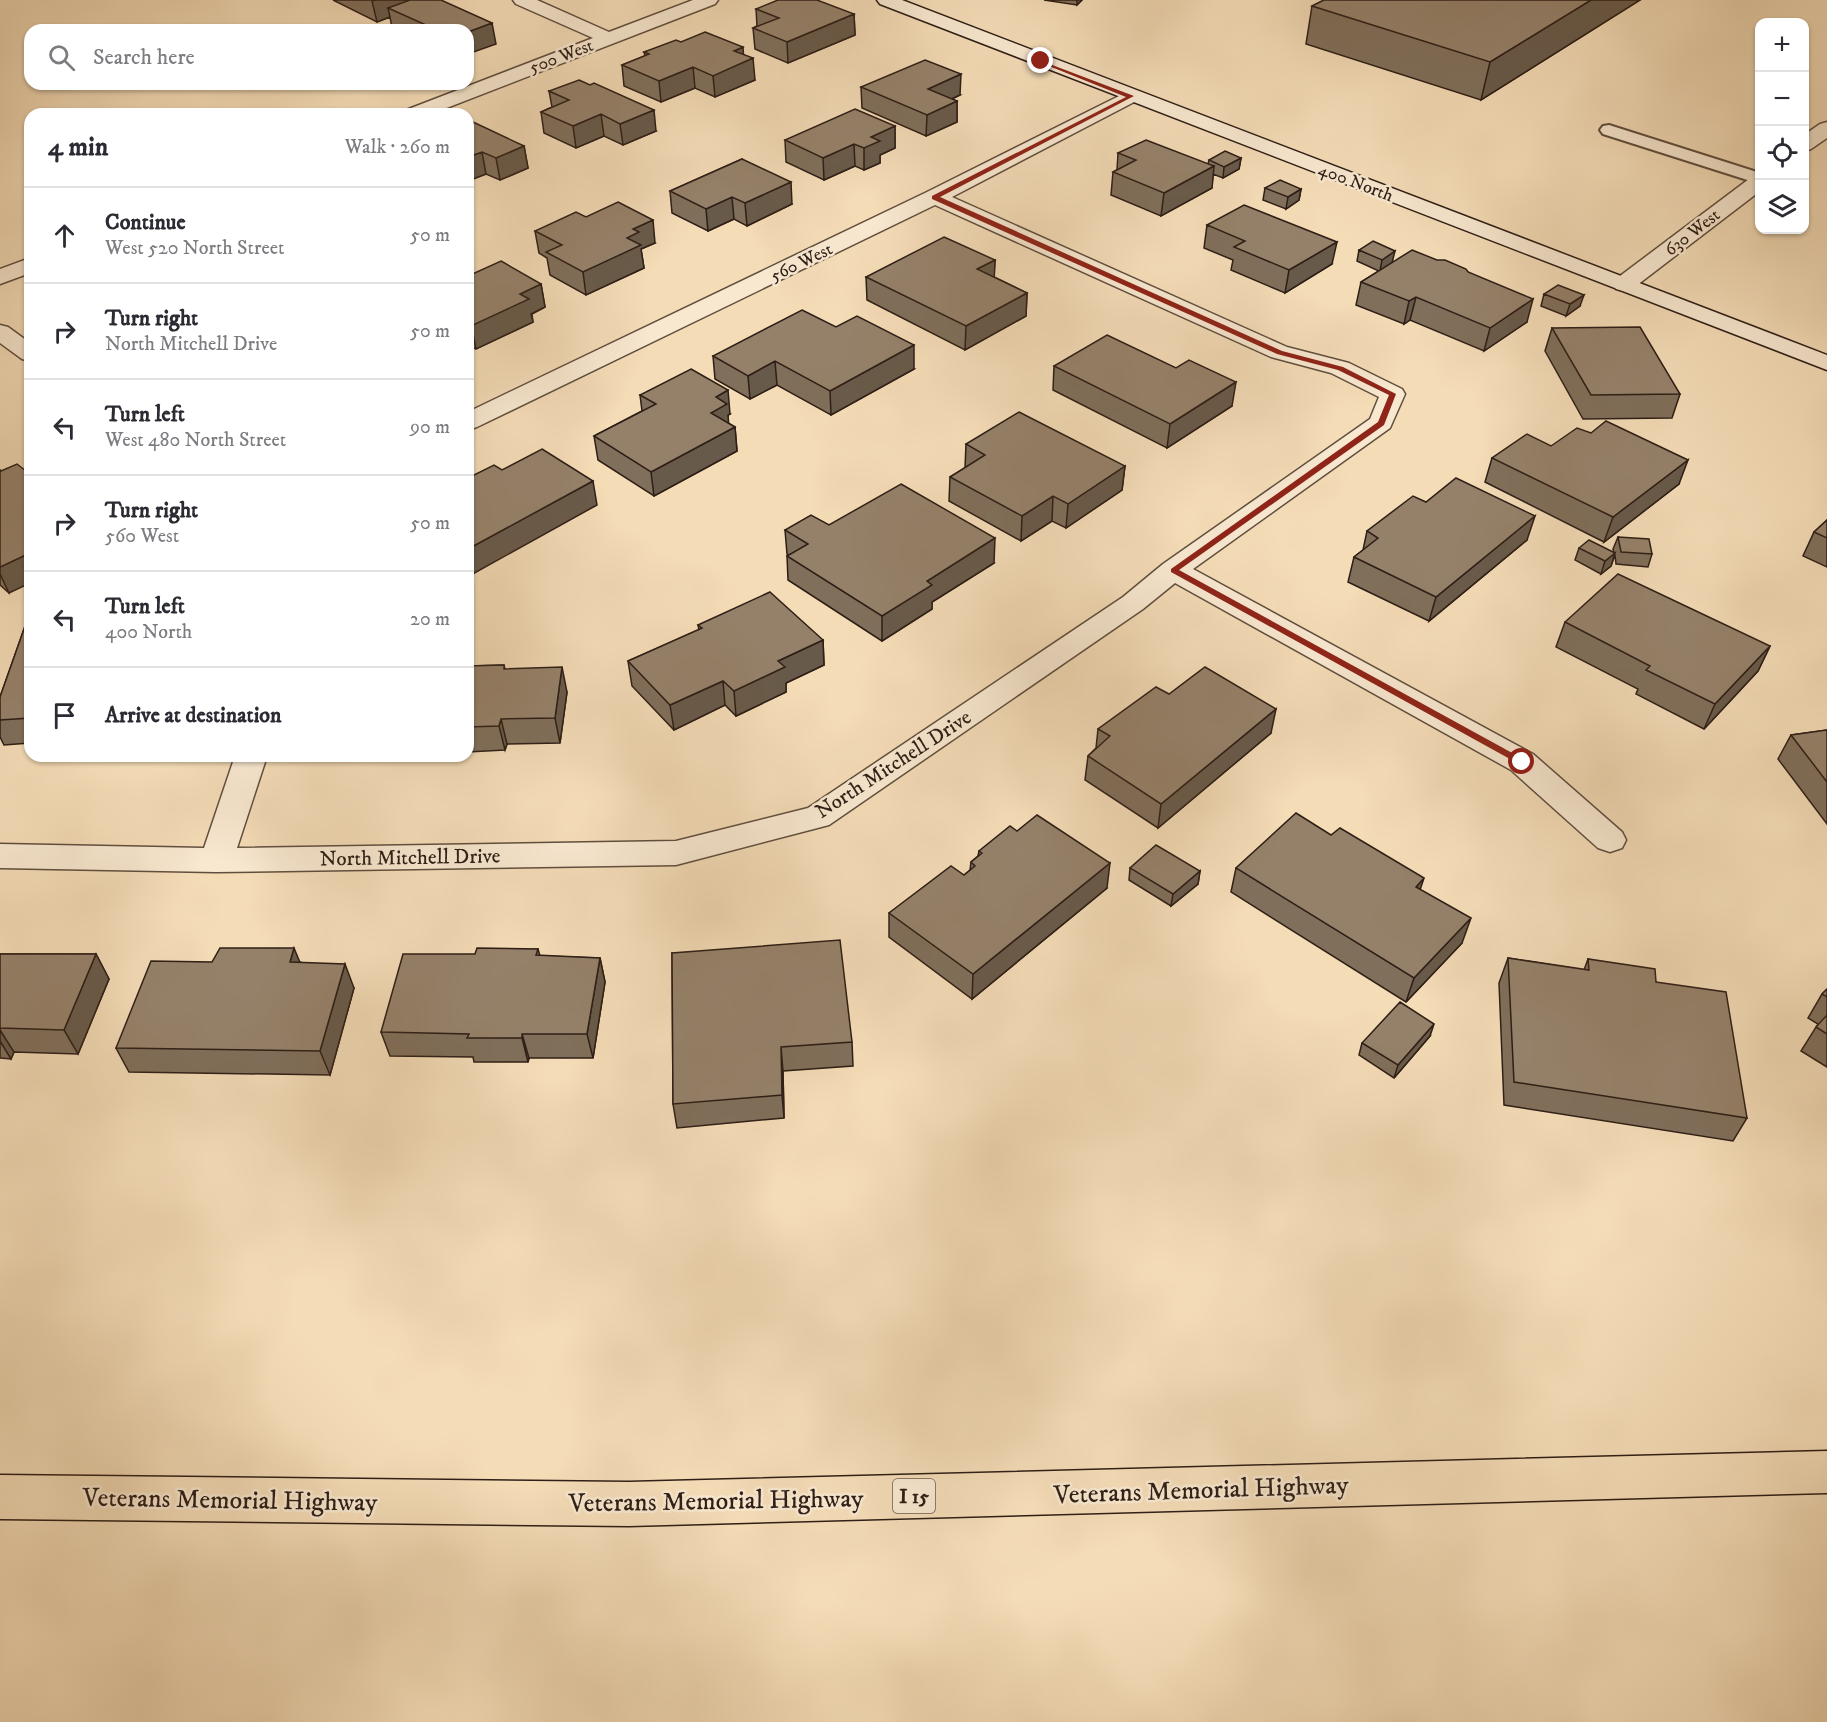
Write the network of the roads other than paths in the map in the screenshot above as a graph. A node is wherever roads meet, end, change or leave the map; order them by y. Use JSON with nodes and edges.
{"nodes":[{"id":1,"x":522,"y":0,"type":"edge"},
{"id":2,"x":709,"y":0,"type":"edge"},
{"id":3,"x":886,"y":0,"type":"edge"},
{"id":4,"x":607,"y":38,"type":"junction"},
{"id":5,"x":1131,"y":96,"type":"junction"},
{"id":6,"x":428,"y":108,"type":"edge"},
{"id":7,"x":1827,"y":128,"type":"edge"},
{"id":8,"x":1609,"y":130,"type":"dead end"},
{"id":9,"x":1809,"y":141,"type":"edge"},
{"id":10,"x":1755,"y":177,"type":"edge"},
{"id":11,"x":1759,"y":180,"type":"edge"},
{"id":12,"x":935,"y":197,"type":"junction"},
{"id":13,"x":24,"y":267,"type":"edge"},
{"id":14,"x":0,"y":277,"type":"edge"},
{"id":15,"x":1624,"y":284,"type":"junction"},
{"id":16,"x":0,"y":332,"type":"edge"},
{"id":17,"x":24,"y":350,"type":"edge"},
{"id":18,"x":1827,"y":363,"type":"edge"},
{"id":19,"x":474,"y":419,"type":"edge"},
{"id":20,"x":1173,"y":570,"type":"junction"},
{"id":21,"x":249,"y":762,"type":"edge"},
{"id":22,"x":1610,"y":840,"type":"dead end"},
{"id":23,"x":0,"y":856,"type":"edge"},
{"id":24,"x":216,"y":860,"type":"junction"},
{"id":25,"x":1827,"y":1472,"type":"edge"},
{"id":26,"x":0,"y":1497,"type":"edge"}],
"edges":[{"from":1,"to":4,"type":"street"},
{"from":2,"to":4,"type":"street","name":"500 West"},
{"from":3,"to":5,"type":"street","name":"400 North"},
{"from":4,"to":6,"type":"street","name":"500 West"},
{"from":5,"to":12,"type":"street","name":"560 West"},
{"from":5,"to":15,"type":"street","name":"400 North"},
{"from":7,"to":9,"type":"street"},
{"from":8,"to":10,"type":"lane"},
{"from":11,"to":15,"type":"street","name":"630 West"},
{"from":12,"to":19,"type":"street","name":"560 West"},
{"from":12,"to":20,"type":"street","name":"North Mitchell Drive"},
{"from":13,"to":14,"type":"street"},
{"from":15,"to":18,"type":"street","name":"400 North"},
{"from":16,"to":17,"type":"street"},
{"from":20,"to":22,"type":"street"},
{"from":20,"to":24,"type":"street","name":"North Mitchell Drive"},
{"from":21,"to":24,"type":"street"},
{"from":23,"to":24,"type":"street","name":"North Mitchell Drive"},
{"from":25,"to":26,"type":"highway","name":"Veterans Memorial Highway","number":"I 15"}]}
